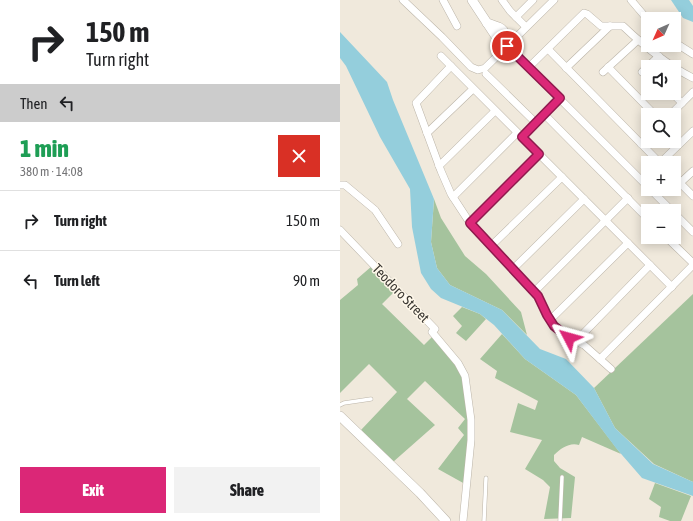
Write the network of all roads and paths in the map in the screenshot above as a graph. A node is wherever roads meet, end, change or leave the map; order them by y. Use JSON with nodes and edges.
{"nodes":[{"id":1,"x":403,"y":0,"type":"edge"},
{"id":2,"x":443,"y":0,"type":"edge"},
{"id":3,"x":472,"y":0,"type":"edge"},
{"id":4,"x":502,"y":0,"type":"edge"},
{"id":5,"x":533,"y":0,"type":"edge"},
{"id":6,"x":554,"y":0,"type":"edge"},
{"id":7,"x":631,"y":0,"type":"edge"},
{"id":8,"x":641,"y":12,"type":"edge"},
{"id":9,"x":516,"y":17,"type":"junction"},
{"id":10,"x":456,"y":26,"type":"dead end"},
{"id":11,"x":525,"y":26,"type":"dead end"},
{"id":12,"x":610,"y":26,"type":"junction"},
{"id":13,"x":638,"y":40,"type":"junction"},
{"id":14,"x":507,"y":46,"type":"junction"},
{"id":15,"x":681,"y":46,"type":"edge"},
{"id":16,"x":548,"y":49,"type":"junction"},
{"id":17,"x":693,"y":54,"type":"edge"},
{"id":18,"x":441,"y":56,"type":"dead end"},
{"id":19,"x":659,"y":56,"type":"junction"},
{"id":20,"x":655,"y":60,"type":"edge"},
{"id":21,"x":451,"y":66,"type":"junction"},
{"id":22,"x":529,"y":67,"type":"junction"},
{"id":23,"x":566,"y":68,"type":"junction"},
{"id":24,"x":486,"y":74,"type":"dead end"},
{"id":25,"x":693,"y":78,"type":"edge"},
{"id":26,"x":474,"y":89,"type":"junction"},
{"id":27,"x":693,"y":92,"type":"edge"},
{"id":28,"x":560,"y":98,"type":"junction"},
{"id":29,"x":679,"y":100,"type":"edge"},
{"id":30,"x":682,"y":103,"type":"junction"},
{"id":31,"x":647,"y":108,"type":"edge"},
{"id":32,"x":677,"y":108,"type":"edge"},
{"id":33,"x":495,"y":111,"type":"junction"},
{"id":34,"x":544,"y":114,"type":"junction"},
{"id":35,"x":536,"y":123,"type":"junction"},
{"id":36,"x":693,"y":131,"type":"edge"},
{"id":37,"x":427,"y":134,"type":"junction"},
{"id":38,"x":520,"y":135,"type":"junction"},
{"id":39,"x":681,"y":143,"type":"edge"},
{"id":40,"x":641,"y":144,"type":"edge"},
{"id":41,"x":645,"y":148,"type":"edge"},
{"id":42,"x":675,"y":148,"type":"edge"},
{"id":43,"x":539,"y":154,"type":"junction"},
{"id":44,"x":439,"y":166,"type":"junction"},
{"id":45,"x":693,"y":171,"type":"edge"},
{"id":46,"x":562,"y":177,"type":"junction"},
{"id":47,"x":641,"y":179,"type":"edge"},
{"id":48,"x":681,"y":182,"type":"edge"},
{"id":49,"x":681,"y":184,"type":"edge"},
{"id":50,"x":340,"y":185,"type":"edge"},
{"id":51,"x":657,"y":196,"type":"edge"},
{"id":52,"x":693,"y":196,"type":"edge"},
{"id":53,"x":453,"y":197,"type":"junction"},
{"id":54,"x":628,"y":198,"type":"junction"},
{"id":55,"x":584,"y":199,"type":"junction"},
{"id":56,"x":665,"y":204,"type":"edge"},
{"id":57,"x":641,"y":212,"type":"edge"},
{"id":58,"x":681,"y":220,"type":"edge"},
{"id":59,"x":606,"y":221,"type":"junction"},
{"id":60,"x":470,"y":223,"type":"junction"},
{"id":61,"x":340,"y":230,"type":"edge"},
{"id":62,"x":693,"y":232,"type":"edge"},
{"id":63,"x":628,"y":243,"type":"junction"},
{"id":64,"x":398,"y":244,"type":"dead end"},
{"id":65,"x":673,"y":244,"type":"edge"},
{"id":66,"x":491,"y":246,"type":"junction"},
{"id":67,"x":693,"y":264,"type":"edge"},
{"id":68,"x":650,"y":265,"type":"junction"},
{"id":69,"x":513,"y":269,"type":"junction"},
{"id":70,"x":672,"y":287,"type":"junction"},
{"id":71,"x":534,"y":292,"type":"junction"},
{"id":72,"x":550,"y":320,"type":"junction"},
{"id":73,"x":576,"y":341,"type":"junction"},
{"id":74,"x":600,"y":358,"type":"junction"},
{"id":75,"x":610,"y":369,"type":"dead end"},
{"id":76,"x":371,"y":399,"type":"dead end"},
{"id":77,"x":340,"y":406,"type":"edge"},
{"id":78,"x":340,"y":416,"type":"edge"},
{"id":79,"x":562,"y":477,"type":"dead end"},
{"id":80,"x":486,"y":478,"type":"dead end"},
{"id":81,"x":446,"y":521,"type":"edge"},
{"id":82,"x":463,"y":521,"type":"edge"},
{"id":83,"x":484,"y":521,"type":"edge"},
{"id":84,"x":560,"y":521,"type":"edge"}],
"edges":[{"from":1,"to":14,"type":"street"},
{"from":2,"to":10,"type":"street"},
{"from":3,"to":14,"type":"main road"},
{"from":4,"to":9,"type":"street"},
{"from":5,"to":9,"type":"street"},
{"from":6,"to":14,"type":"street"},
{"from":7,"to":8,"type":"street"},
{"from":9,"to":11,"type":"street"},
{"from":12,"to":13,"type":"street"},
{"from":12,"to":16,"type":"street"},
{"from":12,"to":23,"type":"street"},
{"from":13,"to":19,"type":"street"},
{"from":13,"to":31,"type":"street"},
{"from":14,"to":22,"type":"street"},
{"from":15,"to":17,"type":"street"},
{"from":16,"to":22,"type":"street"},
{"from":16,"to":23,"type":"street"},
{"from":18,"to":21,"type":"street"},
{"from":19,"to":20,"type":"street"},
{"from":19,"to":25,"type":"street"},
{"from":21,"to":26,"type":"street"},
{"from":21,"to":37,"type":"street"},
{"from":22,"to":28,"type":"street"},
{"from":23,"to":40,"type":"street"},
{"from":24,"to":35,"type":"street"},
{"from":26,"to":33,"type":"street"},
{"from":26,"to":37,"type":"street"},
{"from":27,"to":30,"type":"street"},
{"from":28,"to":34,"type":"street"},
{"from":28,"to":47,"type":"street"},
{"from":29,"to":30,"type":"street"},
{"from":30,"to":32,"type":"street"},
{"from":33,"to":38,"type":"street"},
{"from":33,"to":44,"type":"street"},
{"from":34,"to":35,"type":"street"},
{"from":34,"to":54,"type":"street"},
{"from":35,"to":38,"type":"street"},
{"from":36,"to":39,"type":"street"},
{"from":37,"to":44,"type":"street"},
{"from":38,"to":43,"type":"street"},
{"from":38,"to":53,"type":"street"},
{"from":41,"to":42,"type":"street"},
{"from":43,"to":46,"type":"street"},
{"from":43,"to":60,"type":"street"},
{"from":44,"to":53,"type":"street"},
{"from":45,"to":48,"type":"street"},
{"from":46,"to":55,"type":"street"},
{"from":46,"to":66,"type":"street"},
{"from":49,"to":52,"type":"street"},
{"from":50,"to":64,"type":"street"},
{"from":51,"to":56,"type":"street"},
{"from":53,"to":60,"type":"street"},
{"from":54,"to":57,"type":"street"},
{"from":54,"to":59,"type":"street"},
{"from":55,"to":59,"type":"street"},
{"from":55,"to":69,"type":"street"},
{"from":58,"to":62,"type":"street"},
{"from":59,"to":63,"type":"street"},
{"from":59,"to":71,"type":"street"},
{"from":60,"to":66,"type":"street"},
{"from":61,"to":82,"type":"street","name":"Teodoro Street"},
{"from":63,"to":68,"type":"street"},
{"from":63,"to":72,"type":"street"},
{"from":65,"to":67,"type":"street"},
{"from":66,"to":69,"type":"street"},
{"from":67,"to":70,"type":"street"},
{"from":68,"to":70,"type":"street"},
{"from":68,"to":73,"type":"street"},
{"from":69,"to":71,"type":"street"},
{"from":70,"to":74,"type":"street"},
{"from":71,"to":72,"type":"street"},
{"from":72,"to":73,"type":"street"},
{"from":73,"to":74,"type":"street"},
{"from":74,"to":75,"type":"street"},
{"from":76,"to":77,"type":"lane"},
{"from":78,"to":81,"type":"main road"},
{"from":79,"to":84,"type":"lane"},
{"from":80,"to":83,"type":"lane"}]}
